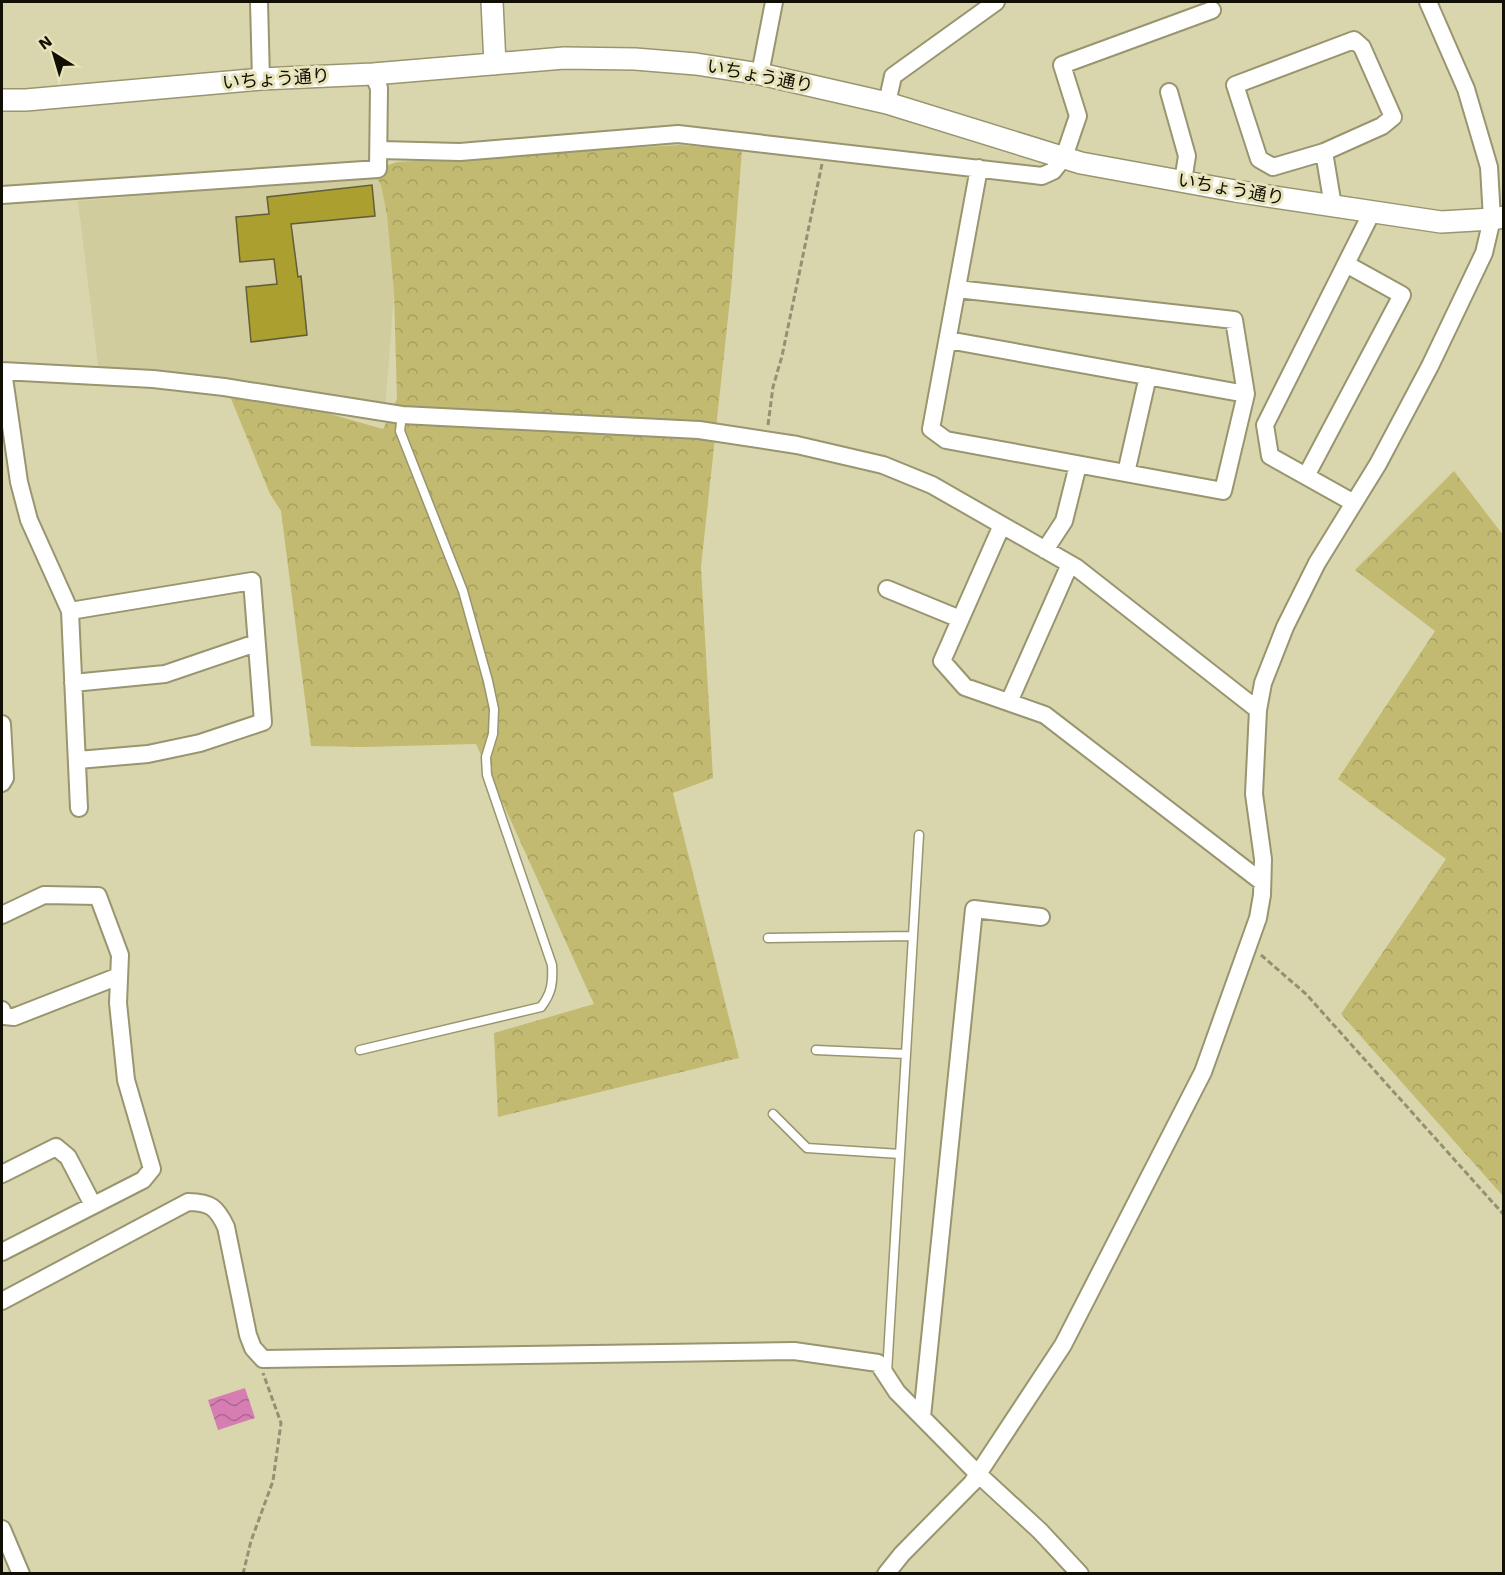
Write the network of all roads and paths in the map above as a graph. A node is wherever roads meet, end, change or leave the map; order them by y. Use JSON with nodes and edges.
{"nodes":[{"id":1,"x":259,"y":2,"type":"edge"},
{"id":2,"x":492,"y":2,"type":"edge"},
{"id":3,"x":774,"y":2,"type":"edge"},
{"id":4,"x":996,"y":2,"type":"edge"},
{"id":5,"x":1428,"y":2,"type":"edge"},
{"id":6,"x":1212,"y":9,"type":"dead end"},
{"id":7,"x":495,"y":64,"type":"junction"},
{"id":8,"x":373,"y":74,"type":"junction"},
{"id":9,"x":759,"y":74,"type":"junction"},
{"id":10,"x":261,"y":79,"type":"junction"},
{"id":11,"x":1169,"y":92,"type":"dead end"},
{"id":12,"x":2,"y":100,"type":"edge"},
{"id":13,"x":887,"y":103,"type":"junction"},
{"id":14,"x":380,"y":150,"type":"junction"},
{"id":15,"x":825,"y":150,"type":"junction"},
{"id":16,"x":1324,"y":152,"type":"junction"},
{"id":17,"x":1064,"y":157,"type":"junction"},
{"id":18,"x":979,"y":168,"type":"junction"},
{"id":19,"x":1183,"y":181,"type":"junction"},
{"id":20,"x":2,"y":195,"type":"edge"},
{"id":21,"x":1333,"y":206,"type":"junction"},
{"id":22,"x":1372,"y":212,"type":"junction"},
{"id":23,"x":1498,"y":218,"type":"edge"},
{"id":24,"x":1346,"y":264,"type":"junction"},
{"id":25,"x":957,"y":289,"type":"junction"},
{"id":26,"x":948,"y":340,"type":"junction"},
{"id":27,"x":2,"y":371,"type":"edge"},
{"id":28,"x":1148,"y":376,"type":"junction"},
{"id":29,"x":1246,"y":394,"type":"junction"},
{"id":30,"x":402,"y":416,"type":"junction"},
{"id":31,"x":766,"y":441,"type":"junction"},
{"id":32,"x":1078,"y":465,"type":"junction"},
{"id":33,"x":1126,"y":473,"type":"junction"},
{"id":34,"x":1306,"y":476,"type":"junction"},
{"id":35,"x":1354,"y":503,"type":"junction"},
{"id":36,"x":1002,"y":525,"type":"junction"},
{"id":37,"x":1045,"y":550,"type":"junction"},
{"id":38,"x":1070,"y":564,"type":"junction"},
{"id":39,"x":887,"y":589,"type":"dead end"},
{"id":40,"x":70,"y":611,"type":"junction"},
{"id":41,"x":960,"y":619,"type":"junction"},
{"id":42,"x":256,"y":643,"type":"junction"},
{"id":43,"x":73,"y":683,"type":"junction"},
{"id":44,"x":1009,"y":702,"type":"junction"},
{"id":45,"x":1258,"y":710,"type":"junction"},
{"id":46,"x":2,"y":724,"type":"edge"},
{"id":47,"x":78,"y":760,"type":"junction"},
{"id":48,"x":2,"y":783,"type":"edge"},
{"id":49,"x":79,"y":808,"type":"dead end"},
{"id":50,"x":919,"y":835,"type":"dead end"},
{"id":51,"x":1262,"y":882,"type":"junction"},
{"id":52,"x":2,"y":915,"type":"edge"},
{"id":53,"x":1041,"y":917,"type":"dead end"},
{"id":54,"x":913,"y":936,"type":"junction"},
{"id":55,"x":768,"y":938,"type":"dead end"},
{"id":56,"x":1249,"y":944,"type":"junction"},
{"id":57,"x":119,"y":976,"type":"junction"},
{"id":58,"x":2,"y":1010,"type":"edge"},
{"id":59,"x":360,"y":1050,"type":"dead end"},
{"id":60,"x":816,"y":1050,"type":"dead end"},
{"id":61,"x":906,"y":1054,"type":"junction"},
{"id":62,"x":774,"y":1114,"type":"dead end"},
{"id":63,"x":900,"y":1154,"type":"junction"},
{"id":64,"x":2,"y":1174,"type":"edge"},
{"id":65,"x":93,"y":1205,"type":"junction"},
{"id":66,"x":1503,"y":1215,"type":"edge"},
{"id":67,"x":2,"y":1252,"type":"edge"},
{"id":68,"x":2,"y":1301,"type":"edge"},
{"id":69,"x":263,"y":1359,"type":"junction"},
{"id":70,"x":887,"y":1377,"type":"junction"},
{"id":71,"x":922,"y":1418,"type":"junction"},
{"id":72,"x":978,"y":1474,"type":"junction"},
{"id":73,"x":2,"y":1529,"type":"edge"},
{"id":74,"x":21,"y":1574,"type":"edge"},
{"id":75,"x":243,"y":1574,"type":"edge"},
{"id":76,"x":886,"y":1574,"type":"edge"},
{"id":77,"x":1080,"y":1574,"type":"edge"}],
"edges":[{"from":1,"to":10,"type":"street"},
{"from":2,"to":7,"type":"street"},
{"from":3,"to":9,"type":"street"},
{"from":4,"to":13,"type":"street"},
{"from":5,"to":23,"type":"street"},
{"from":6,"to":17,"type":"street"},
{"from":7,"to":8,"type":"street","name":"いちょう通り"},
{"from":7,"to":9,"type":"street","name":"いちょう通り"},
{"from":8,"to":10,"type":"street","name":"いちょう通り"},
{"from":8,"to":14,"type":"street"},
{"from":9,"to":13,"type":"street","name":"いちょう通り"},
{"from":10,"to":12,"type":"street","name":"いちょう通り"},
{"from":11,"to":19,"type":"street"},
{"from":13,"to":17,"type":"street","name":"いちょう通り"},
{"from":14,"to":15,"type":"street"},
{"from":14,"to":20,"type":"street"},
{"from":15,"to":18,"type":"street"},
{"from":15,"to":31,"type":"path"},
{"from":16,"to":16,"type":"street"},
{"from":16,"to":21,"type":"street"},
{"from":17,"to":18,"type":"street"},
{"from":17,"to":19,"type":"street","name":"いちょう通り"},
{"from":18,"to":25,"type":"street"},
{"from":19,"to":21,"type":"street","name":"いちょう通り"},
{"from":21,"to":22,"type":"street","name":"いちょう通り"},
{"from":22,"to":23,"type":"street","name":"いちょう通り"},
{"from":22,"to":24,"type":"street"},
{"from":23,"to":35,"type":"street"},
{"from":24,"to":34,"type":"street"},
{"from":24,"to":34,"type":"street"},
{"from":25,"to":26,"type":"street"},
{"from":25,"to":29,"type":"street"},
{"from":26,"to":28,"type":"street"},
{"from":26,"to":32,"type":"street"},
{"from":27,"to":30,"type":"street"},
{"from":27,"to":40,"type":"street"},
{"from":28,"to":29,"type":"street"},
{"from":28,"to":33,"type":"street"},
{"from":29,"to":33,"type":"street"},
{"from":30,"to":31,"type":"street"},
{"from":30,"to":59,"type":"lane"},
{"from":31,"to":36,"type":"street"},
{"from":32,"to":33,"type":"street"},
{"from":32,"to":37,"type":"street"},
{"from":34,"to":35,"type":"street"},
{"from":35,"to":45,"type":"street"},
{"from":36,"to":37,"type":"street"},
{"from":36,"to":41,"type":"street"},
{"from":37,"to":38,"type":"street"},
{"from":38,"to":44,"type":"street"},
{"from":38,"to":45,"type":"street"},
{"from":39,"to":41,"type":"street"},
{"from":40,"to":42,"type":"street"},
{"from":40,"to":43,"type":"street"},
{"from":41,"to":44,"type":"street"},
{"from":42,"to":43,"type":"street"},
{"from":42,"to":47,"type":"street"},
{"from":43,"to":47,"type":"street"},
{"from":44,"to":51,"type":"street"},
{"from":45,"to":51,"type":"street"},
{"from":46,"to":48,"type":"street"},
{"from":47,"to":49,"type":"street"},
{"from":50,"to":54,"type":"lane"},
{"from":51,"to":56,"type":"street"},
{"from":52,"to":57,"type":"street"},
{"from":53,"to":71,"type":"street"},
{"from":54,"to":55,"type":"lane"},
{"from":54,"to":61,"type":"lane"},
{"from":56,"to":66,"type":"path"},
{"from":56,"to":72,"type":"street"},
{"from":57,"to":58,"type":"street"},
{"from":57,"to":65,"type":"street"},
{"from":60,"to":61,"type":"lane"},
{"from":61,"to":63,"type":"lane"},
{"from":62,"to":63,"type":"lane"},
{"from":63,"to":70,"type":"lane"},
{"from":64,"to":65,"type":"street"},
{"from":65,"to":67,"type":"street"},
{"from":68,"to":69,"type":"street"},
{"from":69,"to":70,"type":"street"},
{"from":69,"to":75,"type":"path"},
{"from":70,"to":71,"type":"street"},
{"from":71,"to":72,"type":"street"},
{"from":72,"to":76,"type":"street"},
{"from":72,"to":77,"type":"street"},
{"from":73,"to":74,"type":"street"}]}
